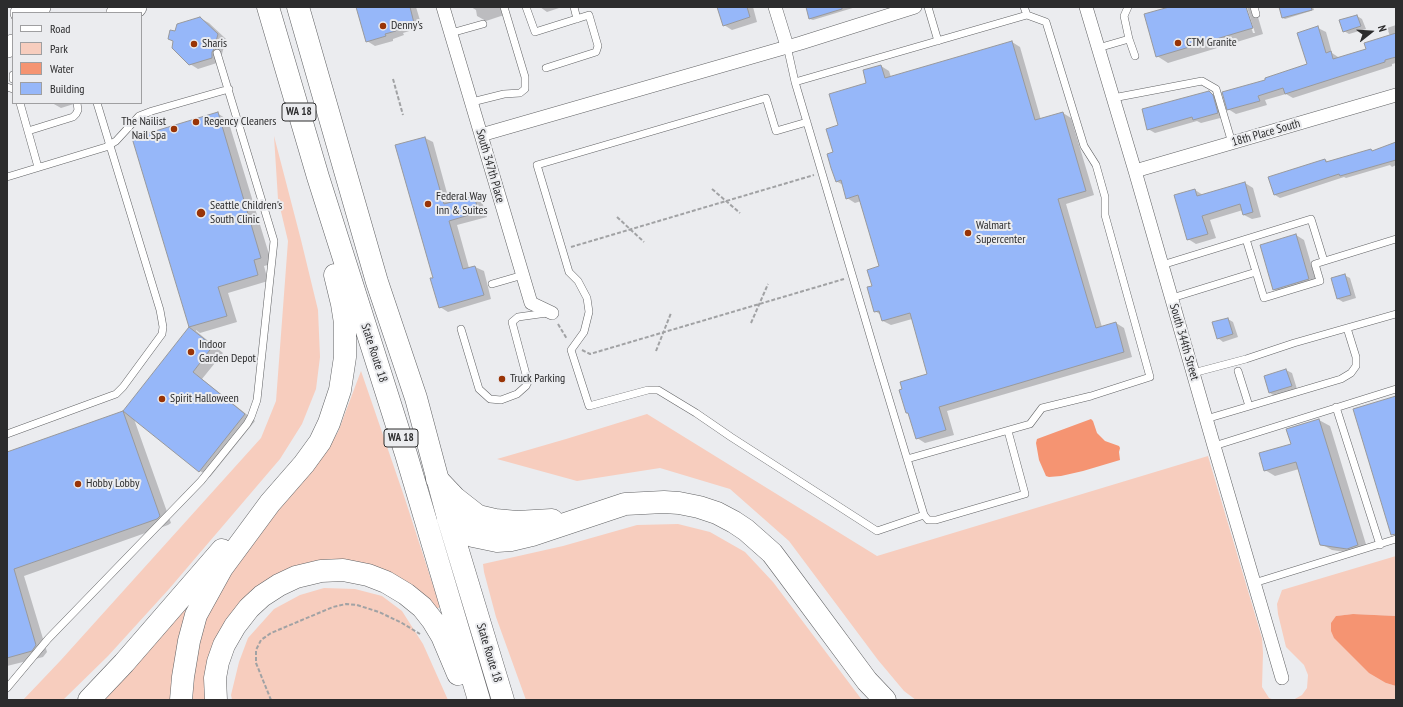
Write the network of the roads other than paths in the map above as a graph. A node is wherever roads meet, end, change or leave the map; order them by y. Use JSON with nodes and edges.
{"nodes":[{"id":1,"x":40,"y":7,"type":"edge"},
{"id":2,"x":136,"y":7,"type":"edge"},
{"id":3,"x":252,"y":7,"type":"edge"},
{"id":4,"x":268,"y":7,"type":"edge"},
{"id":5,"x":298,"y":7,"type":"edge"},
{"id":6,"x":313,"y":7,"type":"edge"},
{"id":7,"x":443,"y":7,"type":"edge"},
{"id":8,"x":504,"y":7,"type":"edge"},
{"id":9,"x":526,"y":7,"type":"edge"},
{"id":10,"x":574,"y":7,"type":"edge"},
{"id":11,"x":775,"y":7,"type":"edge"},
{"id":12,"x":915,"y":7,"type":"edge"},
{"id":13,"x":928,"y":7,"type":"edge"},
{"id":14,"x":1024,"y":7,"type":"edge"},
{"id":15,"x":1086,"y":7,"type":"edge"},
{"id":16,"x":1128,"y":7,"type":"edge"},
{"id":17,"x":23,"y":12,"type":"edge"},
{"id":18,"x":120,"y":12,"type":"edge"},
{"id":19,"x":1027,"y":15,"type":"junction"},
{"id":20,"x":577,"y":18,"type":"junction"},
{"id":21,"x":483,"y":24,"type":"dead end"},
{"id":22,"x":305,"y":31,"type":"junction"},
{"id":23,"x":451,"y":33,"type":"junction"},
{"id":24,"x":1129,"y":39,"type":"junction"},
{"id":25,"x":938,"y":41,"type":"junction"},
{"id":26,"x":787,"y":46,"type":"junction"},
{"id":27,"x":280,"y":47,"type":"junction"},
{"id":28,"x":1098,"y":48,"type":"junction"},
{"id":29,"x":218,"y":53,"type":"dead end"},
{"id":30,"x":1135,"y":56,"type":"dead end"},
{"id":31,"x":546,"y":68,"type":"dead end"},
{"id":32,"x":795,"y":82,"type":"junction"},
{"id":33,"x":228,"y":89,"type":"junction"},
{"id":34,"x":1396,"y":95,"type":"edge"},
{"id":35,"x":1113,"y":98,"type":"junction"},
{"id":36,"x":472,"y":102,"type":"junction"},
{"id":37,"x":20,"y":104,"type":"edge"},
{"id":38,"x":77,"y":104,"type":"edge"},
{"id":39,"x":97,"y":104,"type":"edge"},
{"id":40,"x":807,"y":122,"type":"junction"},
{"id":41,"x":28,"y":130,"type":"junction"},
{"id":42,"x":481,"y":135,"type":"junction"},
{"id":43,"x":1232,"y":143,"type":"junction"},
{"id":44,"x":110,"y":146,"type":"junction"},
{"id":45,"x":38,"y":168,"type":"junction"},
{"id":46,"x":1135,"y":171,"type":"junction"},
{"id":47,"x":7,"y":177,"type":"edge"},
{"id":48,"x":318,"y":177,"type":"junction"},
{"id":49,"x":1246,"y":239,"type":"junction"},
{"id":50,"x":1396,"y":239,"type":"edge"},
{"id":51,"x":1324,"y":261,"type":"junction"},
{"id":52,"x":1162,"y":265,"type":"junction"},
{"id":53,"x":1256,"y":272,"type":"junction"},
{"id":54,"x":523,"y":275,"type":"junction"},
{"id":55,"x":492,"y":284,"type":"dead end"},
{"id":56,"x":1172,"y":298,"type":"junction"},
{"id":57,"x":552,"y":313,"type":"joint"},
{"id":58,"x":1396,"y":314,"type":"edge"},
{"id":59,"x":1347,"y":328,"type":"junction"},
{"id":60,"x":461,"y":329,"type":"dead end"},
{"id":61,"x":1238,"y":371,"type":"dead end"},
{"id":62,"x":1193,"y":373,"type":"junction"},
{"id":63,"x":1396,"y":389,"type":"edge"},
{"id":64,"x":1249,"y":406,"type":"junction"},
{"id":65,"x":1336,"y":407,"type":"junction"},
{"id":66,"x":1206,"y":418,"type":"junction"},
{"id":67,"x":1008,"y":431,"type":"junction"},
{"id":68,"x":7,"y":434,"type":"edge"},
{"id":69,"x":1214,"y":446,"type":"junction"},
{"id":70,"x":907,"y":459,"type":"junction"},
{"id":71,"x":437,"y":479,"type":"junction"},
{"id":72,"x":270,"y":503,"type":"junction"},
{"id":73,"x":924,"y":515,"type":"junction"},
{"id":74,"x":448,"y":518,"type":"junction"},
{"id":75,"x":585,"y":518,"type":"junction"},
{"id":76,"x":1396,"y":540,"type":"edge"},
{"id":77,"x":1380,"y":544,"type":"junction"},
{"id":78,"x":1254,"y":583,"type":"junction"},
{"id":79,"x":1282,"y":678,"type":"dead end"},
{"id":80,"x":7,"y":688,"type":"edge"},
{"id":81,"x":89,"y":700,"type":"edge"},
{"id":82,"x":181,"y":700,"type":"edge"},
{"id":83,"x":216,"y":700,"type":"edge"},
{"id":84,"x":468,"y":700,"type":"edge"},
{"id":85,"x":479,"y":700,"type":"edge"},
{"id":86,"x":503,"y":700,"type":"edge"},
{"id":87,"x":885,"y":700,"type":"edge"}],
"edges":[{"from":1,"to":17,"type":"main road"},
{"from":2,"to":18,"type":"main road"},
{"from":3,"to":27,"type":"highway"},
{"from":4,"to":27,"type":"highway","name":"State Route 18","number":"WA 18"},
{"from":5,"to":22,"type":"highway","name":"State Route 18","number":"WA 18"},
{"from":6,"to":22,"type":"highway"},
{"from":7,"to":23,"type":"street","name":"South 347th Place"},
{"from":8,"to":36,"type":"lane"},
{"from":9,"to":20,"type":"lane"},
{"from":10,"to":20,"type":"lane"},
{"from":11,"to":26,"type":"street"},
{"from":12,"to":26,"type":"street"},
{"from":13,"to":25,"type":"lane"},
{"from":14,"to":19,"type":"lane"},
{"from":15,"to":28,"type":"street","name":"South 344th Street"},
{"from":16,"to":24,"type":"lane"},
{"from":19,"to":25,"type":"lane"},
{"from":19,"to":67,"type":"lane"},
{"from":20,"to":31,"type":"lane"},
{"from":21,"to":23,"type":"lane"},
{"from":22,"to":71,"type":"highway","name":"State Route 18","number":"WA 18"},
{"from":23,"to":36,"type":"street","name":"South 347th Place"},
{"from":24,"to":28,"type":"lane"},
{"from":24,"to":30,"type":"lane"},
{"from":25,"to":32,"type":"lane"},
{"from":26,"to":32,"type":"lane"},
{"from":26,"to":42,"type":"street"},
{"from":27,"to":48,"type":"highway","name":"State Route 18","number":"WA 18"},
{"from":28,"to":35,"type":"street","name":"South 344th Street"},
{"from":29,"to":33,"type":"lane"},
{"from":32,"to":40,"type":"lane"},
{"from":33,"to":44,"type":"lane"},
{"from":33,"to":80,"type":"lane"},
{"from":34,"to":43,"type":"street","name":"18th Place South"},
{"from":35,"to":43,"type":"lane"},
{"from":35,"to":46,"type":"street","name":"South 344th Street"},
{"from":36,"to":42,"type":"street","name":"South 347th Place"},
{"from":37,"to":41,"type":"lane"},
{"from":38,"to":41,"type":"lane"},
{"from":39,"to":44,"type":"lane"},
{"from":40,"to":70,"type":"lane"},
{"from":40,"to":73,"type":"lane"},
{"from":41,"to":45,"type":"lane"},
{"from":42,"to":54,"type":"street","name":"South 347th Place"},
{"from":43,"to":46,"type":"street","name":"18th Place South"},
{"from":44,"to":45,"type":"lane"},
{"from":44,"to":68,"type":"lane"},
{"from":45,"to":47,"type":"lane"},
{"from":46,"to":52,"type":"street","name":"South 344th Street"},
{"from":48,"to":72,"type":"highway"},
{"from":48,"to":85,"type":"highway","name":"State Route 18","number":"WA 18"},
{"from":49,"to":51,"type":"lane"},
{"from":49,"to":52,"type":"lane"},
{"from":49,"to":53,"type":"lane"},
{"from":50,"to":51,"type":"lane"},
{"from":51,"to":53,"type":"lane"},
{"from":52,"to":56,"type":"street","name":"South 344th Street"},
{"from":53,"to":56,"type":"lane"},
{"from":54,"to":55,"type":"lane"},
{"from":54,"to":57,"type":"street","name":"South 347th Place"},
{"from":56,"to":62,"type":"street","name":"South 344th Street"},
{"from":57,"to":60,"type":"lane"},
{"from":58,"to":59,"type":"lane"},
{"from":59,"to":62,"type":"lane"},
{"from":59,"to":64,"type":"lane"},
{"from":61,"to":64,"type":"lane"},
{"from":62,"to":66,"type":"street","name":"South 344th Street"},
{"from":63,"to":65,"type":"lane"},
{"from":64,"to":66,"type":"lane"},
{"from":65,"to":69,"type":"lane"},
{"from":65,"to":77,"type":"lane"},
{"from":66,"to":69,"type":"street","name":"South 344th Street"},
{"from":67,"to":70,"type":"lane"},
{"from":67,"to":73,"type":"lane"},
{"from":69,"to":78,"type":"street","name":"South 344th Street"},
{"from":70,"to":73,"type":"lane"},
{"from":71,"to":74,"type":"highway","name":"State Route 18","number":"WA 18"},
{"from":71,"to":75,"type":"highway"},
{"from":72,"to":81,"type":"highway"},
{"from":72,"to":82,"type":"highway"},
{"from":74,"to":75,"type":"highway"},
{"from":74,"to":86,"type":"highway","name":"State Route 18","number":"WA 18"},
{"from":75,"to":87,"type":"highway"},
{"from":76,"to":77,"type":"lane"},
{"from":77,"to":78,"type":"lane"},
{"from":78,"to":79,"type":"street","name":"South 344th Street"},
{"from":83,"to":84,"type":"highway"}]}
